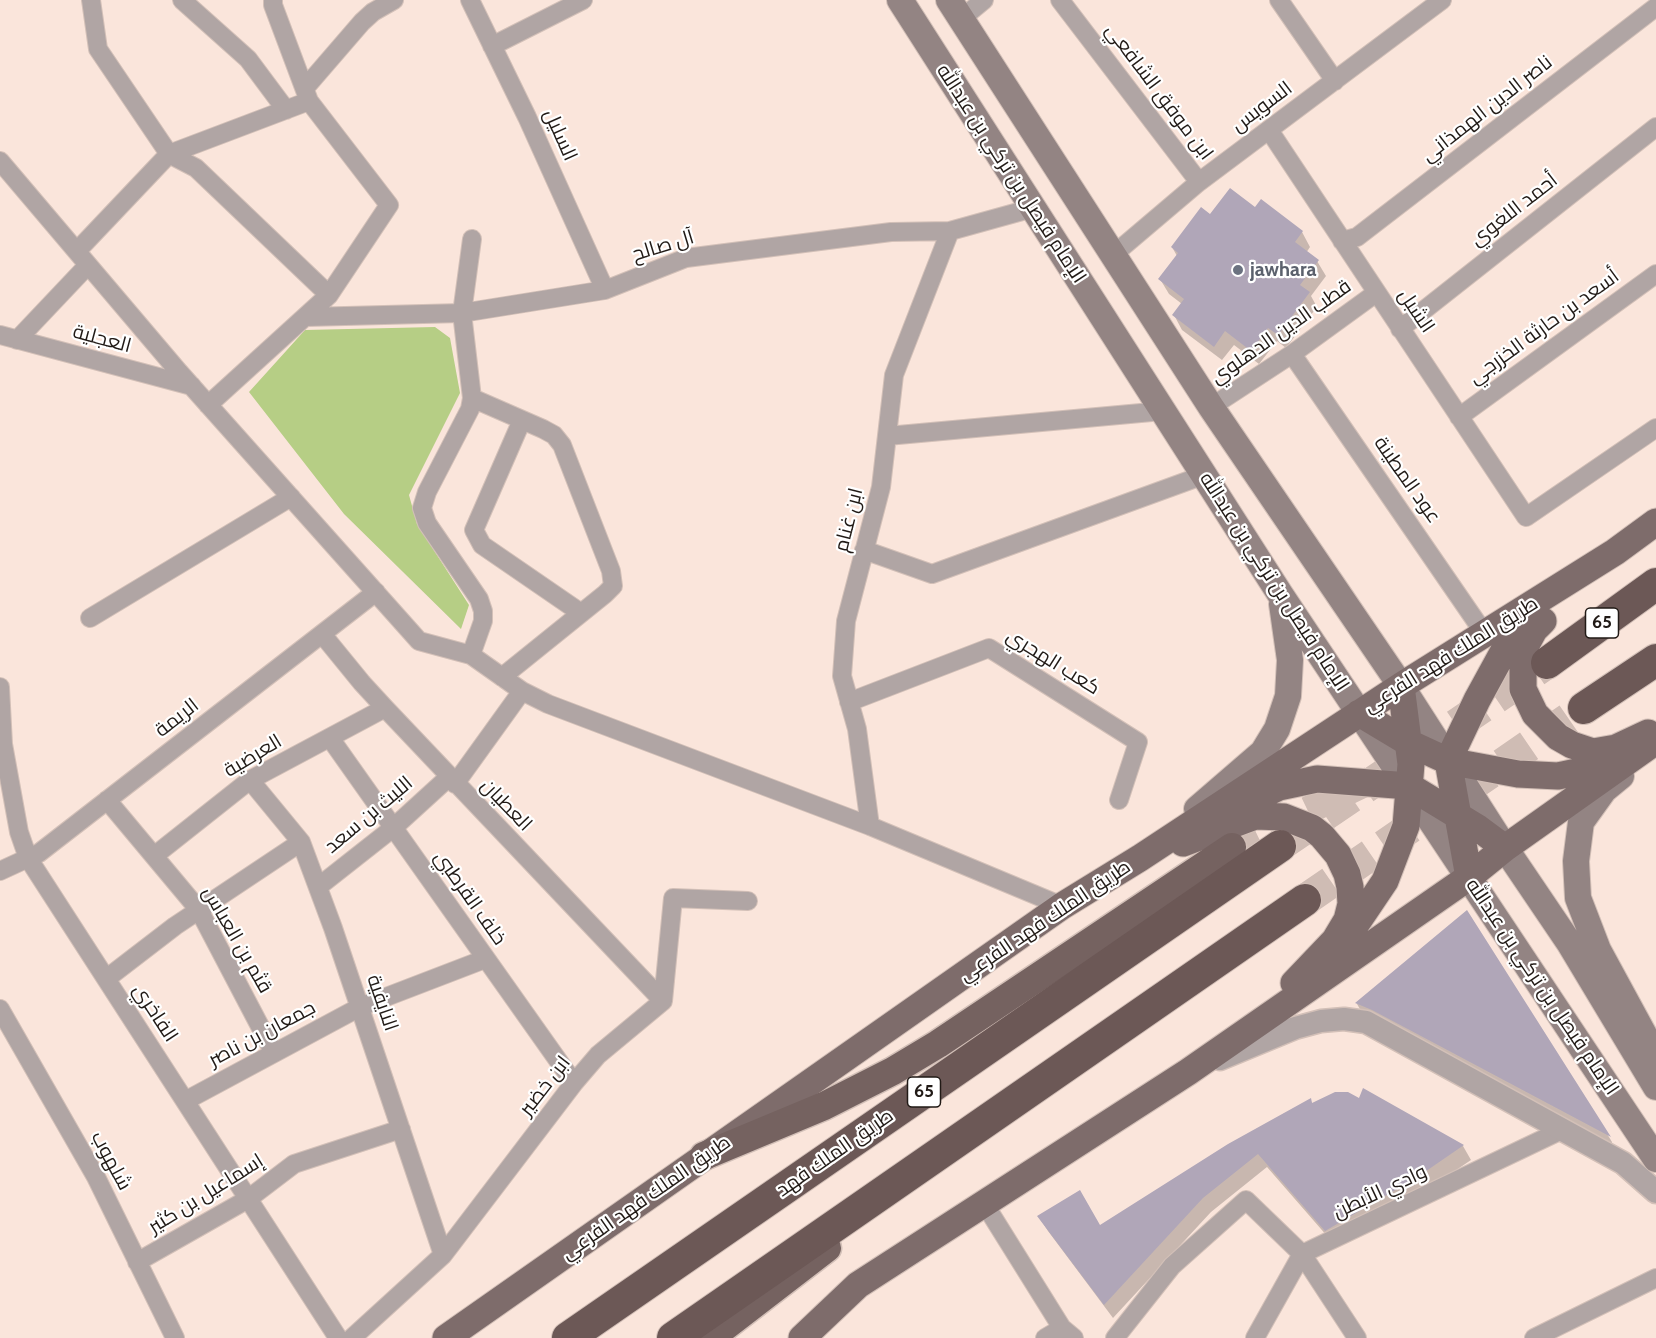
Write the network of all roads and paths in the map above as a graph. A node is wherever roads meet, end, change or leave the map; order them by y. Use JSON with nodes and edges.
{"nodes":[{"id":1,"x":91,"y":0,"type":"edge"},
{"id":2,"x":182,"y":0,"type":"edge"},
{"id":3,"x":273,"y":0,"type":"edge"},
{"id":4,"x":394,"y":0,"type":"edge"},
{"id":5,"x":470,"y":0,"type":"edge"},
{"id":6,"x":900,"y":0,"type":"edge"},
{"id":7,"x":984,"y":0,"type":"edge"},
{"id":8,"x":1060,"y":0,"type":"edge"},
{"id":9,"x":1280,"y":0,"type":"edge"},
{"id":10,"x":1442,"y":0,"type":"edge"},
{"id":11,"x":579,"y":1,"type":"edge"},
{"id":12,"x":1656,"y":7,"type":"edge"},
{"id":13,"x":955,"y":9,"type":"edge"},
{"id":14,"x":492,"y":46,"type":"junction"},
{"id":15,"x":1335,"y":81,"type":"junction"},
{"id":16,"x":307,"y":94,"type":"junction"},
{"id":17,"x":286,"y":110,"type":"junction"},
{"id":18,"x":1656,"y":127,"type":"edge"},
{"id":19,"x":1269,"y":130,"type":"junction"},
{"id":20,"x":169,"y":154,"type":"junction"},
{"id":21,"x":0,"y":161,"type":"edge"},
{"id":22,"x":1199,"y":182,"type":"junction"},
{"id":23,"x":1033,"y":208,"type":"junction"},
{"id":24,"x":950,"y":231,"type":"junction"},
{"id":25,"x":472,"y":239,"type":"dead end"},
{"id":26,"x":1342,"y":241,"type":"junction"},
{"id":27,"x":1113,"y":255,"type":"junction"},
{"id":28,"x":82,"y":258,"type":"junction"},
{"id":29,"x":1656,"y":274,"type":"edge"},
{"id":30,"x":605,"y":290,"type":"junction"},
{"id":31,"x":1376,"y":292,"type":"junction"},
{"id":32,"x":329,"y":295,"type":"junction"},
{"id":33,"x":462,"y":314,"type":"junction"},
{"id":34,"x":306,"y":317,"type":"junction"},
{"id":35,"x":1400,"y":328,"type":"junction"},
{"id":36,"x":8,"y":338,"type":"edge"},
{"id":37,"x":1292,"y":354,"type":"junction"},
{"id":38,"x":192,"y":386,"type":"junction"},
{"id":39,"x":472,"y":398,"type":"junction"},
{"id":40,"x":208,"y":405,"type":"junction"},
{"id":41,"x":1211,"y":407,"type":"junction"},
{"id":42,"x":1163,"y":411,"type":"junction"},
{"id":43,"x":1459,"y":417,"type":"junction"},
{"id":44,"x":522,"y":420,"type":"junction"},
{"id":45,"x":1656,"y":428,"type":"edge"},
{"id":46,"x":887,"y":436,"type":"junction"},
{"id":47,"x":1204,"y":475,"type":"junction"},
{"id":48,"x":291,"y":497,"type":"junction"},
{"id":49,"x":1656,"y":522,"type":"edge"},
{"id":50,"x":864,"y":550,"type":"junction"},
{"id":51,"x":1615,"y":552,"type":"junction"},
{"id":52,"x":1656,"y":584,"type":"edge"},
{"id":53,"x":376,"y":592,"type":"junction"},
{"id":54,"x":1280,"y":594,"type":"junction"},
{"id":55,"x":581,"y":613,"type":"junction"},
{"id":56,"x":90,"y":618,"type":"dead end"},
{"id":57,"x":322,"y":633,"type":"junction"},
{"id":58,"x":1484,"y":633,"type":"junction"},
{"id":59,"x":471,"y":655,"type":"junction"},
{"id":60,"x":1656,"y":660,"type":"edge"},
{"id":61,"x":1547,"y":663,"type":"tunnel mouth"},
{"id":62,"x":502,"y":677,"type":"junction"},
{"id":63,"x":1401,"y":686,"type":"junction"},
{"id":64,"x":0,"y":687,"type":"edge"},
{"id":65,"x":522,"y":691,"type":"junction"},
{"id":66,"x":849,"y":702,"type":"junction"},
{"id":67,"x":385,"y":708,"type":"junction"},
{"id":68,"x":1584,"y":708,"type":"tunnel mouth"},
{"id":69,"x":1359,"y":714,"type":"junction"},
{"id":70,"x":1656,"y":729,"type":"edge"},
{"id":71,"x":1656,"y":735,"type":"edge"},
{"id":72,"x":330,"y":738,"type":"junction"},
{"id":73,"x":1656,"y":741,"type":"edge"},
{"id":74,"x":1409,"y":743,"type":"junction"},
{"id":75,"x":1656,"y":747,"type":"edge"},
{"id":76,"x":1449,"y":761,"type":"junction"},
{"id":77,"x":250,"y":780,"type":"junction"},
{"id":78,"x":452,"y":781,"type":"junction"},
{"id":79,"x":1409,"y":786,"type":"junction"},
{"id":80,"x":107,"y":800,"type":"junction"},
{"id":81,"x":1119,"y":800,"type":"dead end"},
{"id":82,"x":1459,"y":817,"type":"junction"},
{"id":83,"x":870,"y":826,"type":"junction"},
{"id":84,"x":393,"y":828,"type":"junction"},
{"id":85,"x":301,"y":842,"type":"junction"},
{"id":86,"x":1280,"y":846,"type":"tunnel mouth"},
{"id":87,"x":1232,"y":847,"type":"tunnel mouth"},
{"id":88,"x":1505,"y":849,"type":"junction"},
{"id":89,"x":154,"y":856,"type":"junction"},
{"id":90,"x":28,"y":858,"type":"junction"},
{"id":91,"x":1140,"y":858,"type":"junction"},
{"id":92,"x":0,"y":871,"type":"edge"},
{"id":93,"x":1469,"y":877,"type":"junction"},
{"id":94,"x":318,"y":887,"type":"junction"},
{"id":95,"x":1305,"y":900,"type":"tunnel mouth"},
{"id":96,"x":747,"y":901,"type":"dead end"},
{"id":97,"x":1062,"y":906,"type":"junction"},
{"id":98,"x":199,"y":910,"type":"junction"},
{"id":99,"x":485,"y":958,"type":"junction"},
{"id":100,"x":106,"y":979,"type":"junction"},
{"id":101,"x":663,"y":1001,"type":"junction"},
{"id":102,"x":360,"y":1007,"type":"junction"},
{"id":103,"x":0,"y":1009,"type":"edge"},
{"id":104,"x":1254,"y":1024,"type":"junction"},
{"id":105,"x":274,"y":1053,"type":"junction"},
{"id":106,"x":1656,"y":1056,"type":"edge"},
{"id":107,"x":1188,"y":1072,"type":"junction"},
{"id":108,"x":574,"y":1083,"type":"junction"},
{"id":109,"x":1656,"y":1088,"type":"edge"},
{"id":110,"x":1021,"y":1095,"type":"junction"},
{"id":111,"x":185,"y":1101,"type":"junction"},
{"id":112,"x":401,"y":1129,"type":"junction"},
{"id":113,"x":1564,"y":1129,"type":"junction"},
{"id":114,"x":704,"y":1156,"type":"junction"},
{"id":115,"x":1656,"y":1159,"type":"edge"},
{"id":116,"x":1656,"y":1192,"type":"edge"},
{"id":117,"x":248,"y":1199,"type":"junction"},
{"id":118,"x":984,"y":1203,"type":"junction"},
{"id":119,"x":1302,"y":1254,"type":"junction"},
{"id":120,"x":443,"y":1255,"type":"junction"},
{"id":121,"x":137,"y":1262,"type":"junction"},
{"id":122,"x":1656,"y":1278,"type":"edge"},
{"id":123,"x":522,"y":1285,"type":"junction"},
{"id":124,"x":858,"y":1286,"type":"junction"},
{"id":125,"x":1068,"y":1333,"type":"edge"},
{"id":126,"x":175,"y":1338,"type":"edge"},
{"id":127,"x":338,"y":1338,"type":"edge"},
{"id":128,"x":352,"y":1338,"type":"edge"},
{"id":129,"x":446,"y":1338,"type":"edge"},
{"id":130,"x":465,"y":1338,"type":"edge"},
{"id":131,"x":568,"y":1338,"type":"edge"},
{"id":132,"x":673,"y":1338,"type":"edge"},
{"id":133,"x":710,"y":1338,"type":"edge"},
{"id":134,"x":782,"y":1338,"type":"edge"},
{"id":135,"x":802,"y":1338,"type":"edge"},
{"id":136,"x":1045,"y":1338,"type":"edge"},
{"id":137,"x":1115,"y":1338,"type":"edge"},
{"id":138,"x":1255,"y":1338,"type":"edge"},
{"id":139,"x":1356,"y":1338,"type":"edge"},
{"id":140,"x":1534,"y":1338,"type":"edge"}],
"edges":[{"from":1,"to":20,"type":"street"},
{"from":2,"to":17,"type":"street"},
{"from":3,"to":16,"type":"street"},
{"from":4,"to":16,"type":"street"},
{"from":5,"to":14,"type":"street","name":"السليل"},
{"from":6,"to":23,"type":"main road","name":"الإمام فيصل بن تركي بن عبدالله"},
{"from":7,"to":13,"type":"street"},
{"from":8,"to":22,"type":"street","name":"ابن موفق الشافعي"},
{"from":9,"to":15,"type":"street"},
{"from":10,"to":15,"type":"street","name":"السويس"},
{"from":11,"to":14,"type":"street"},
{"from":12,"to":26,"type":"street","name":"ناصر الدين الهمذاني"},
{"from":13,"to":27,"type":"main road","name":"الإمام فيصل بن تركي بن عبدالله"},
{"from":14,"to":30,"type":"street","name":"السليل"},
{"from":15,"to":19,"type":"street","name":"السويس"},
{"from":16,"to":17,"type":"street"},
{"from":16,"to":32,"type":"street"},
{"from":17,"to":20,"type":"street"},
{"from":18,"to":35,"type":"street","name":"أحمد اللغوي"},
{"from":19,"to":22,"type":"street","name":"السويس"},
{"from":19,"to":26,"type":"street","name":"الشبل"},
{"from":20,"to":28,"type":"street"},
{"from":20,"to":32,"type":"street"},
{"from":21,"to":28,"type":"street"},
{"from":22,"to":27,"type":"street","name":"السويس"},
{"from":23,"to":24,"type":"street","name":"آل صالح"},
{"from":23,"to":42,"type":"main road","name":"الإمام فيصل بن تركي بن عبدالله"},
{"from":24,"to":30,"type":"street","name":"آل صالح"},
{"from":24,"to":46,"type":"street","name":"ابن غنام"},
{"from":25,"to":33,"type":"street"},
{"from":26,"to":31,"type":"street","name":"الشبل"},
{"from":27,"to":41,"type":"main road","name":"الإمام فيصل بن تركي بن عبدالله"},
{"from":28,"to":36,"type":"street"},
{"from":28,"to":38,"type":"street"},
{"from":29,"to":43,"type":"street","name":"أسعد بن حارثة الخزرجي"},
{"from":30,"to":33,"type":"street","name":"آل صالح"},
{"from":31,"to":35,"type":"street","name":"الشبل"},
{"from":31,"to":37,"type":"street","name":"قطب الدين الدهلوي"},
{"from":32,"to":34,"type":"street"},
{"from":33,"to":34,"type":"street","name":"آل صالح"},
{"from":33,"to":39,"type":"street"},
{"from":34,"to":40,"type":"street"},
{"from":35,"to":43,"type":"street","name":"الشبل"},
{"from":36,"to":38,"type":"street","name":"العجلية"},
{"from":37,"to":41,"type":"street","name":"قطب الدين الدهلوي"},
{"from":37,"to":58,"type":"street","name":"عود المطينة"},
{"from":38,"to":40,"type":"street"},
{"from":39,"to":44,"type":"street"},
{"from":39,"to":59,"type":"street"},
{"from":40,"to":48,"type":"street"},
{"from":41,"to":63,"type":"main road","name":"الإمام فيصل بن تركي بن عبدالله"},
{"from":42,"to":46,"type":"street"},
{"from":42,"to":47,"type":"main road","name":"الإمام فيصل بن تركي بن عبدالله"},
{"from":43,"to":45,"type":"street","name":"الشبل"},
{"from":44,"to":55,"type":"street"},
{"from":44,"to":55,"type":"street"},
{"from":46,"to":50,"type":"street","name":"ابن غنام"},
{"from":47,"to":50,"type":"street"},
{"from":47,"to":54,"type":"main road","name":"الإمام فيصل بن تركي بن عبدالله"},
{"from":48,"to":53,"type":"street"},
{"from":48,"to":56,"type":"street"},
{"from":49,"to":51,"type":"main road","name":"طريق الملك فهد الفرعي"},
{"from":50,"to":66,"type":"street","name":"ابن غنام"},
{"from":51,"to":58,"type":"main road","name":"طريق الملك فهد الفرعي"},
{"from":51,"to":70,"type":"main road"},
{"from":51,"to":76,"type":"main road"},
{"from":52,"to":61,"type":"highway","number":"65"},
{"from":53,"to":57,"type":"street","name":"الريمة"},
{"from":53,"to":59,"type":"street"},
{"from":54,"to":69,"type":"main road","name":"الإمام فيصل بن تركي بن عبدالله"},
{"from":54,"to":91,"type":"main road"},
{"from":55,"to":62,"type":"street"},
{"from":57,"to":67,"type":"street","name":"العطيان"},
{"from":57,"to":80,"type":"street","name":"الريمة"},
{"from":58,"to":63,"type":"main road","name":"طريق الملك فهد الفرعي"},
{"from":59,"to":62,"type":"street"},
{"from":60,"to":68,"type":"highway"},
{"from":62,"to":65,"type":"street"},
{"from":63,"to":69,"type":"main road","name":"طريق الملك فهد الفرعي"},
{"from":63,"to":74,"type":"main road"},
{"from":63,"to":76,"type":"main road","name":"الإمام فيصل بن تركي بن عبدالله"},
{"from":64,"to":90,"type":"street","name":"الفاخري"},
{"from":65,"to":78,"type":"street","name":"الليث بن سعد"},
{"from":65,"to":83,"type":"street"},
{"from":66,"to":81,"type":"street","name":"كعب الهجري"},
{"from":66,"to":83,"type":"street","name":"ابن غنام"},
{"from":67,"to":72,"type":"street","name":"العرضية"},
{"from":67,"to":78,"type":"street","name":"العطيان"},
{"from":69,"to":74,"type":"main road"},
{"from":69,"to":79,"type":"main road","name":"الإمام فيصل بن تركي بن عبدالله"},
{"from":69,"to":91,"type":"main road","name":"طريق الملك فهد الفرعي"},
{"from":71,"to":76,"type":"main road"},
{"from":72,"to":77,"type":"street","name":"العرضية"},
{"from":72,"to":84,"type":"street","name":"خلف القرطبي"},
{"from":73,"to":88,"type":"main road"},
{"from":74,"to":76,"type":"main road"},
{"from":74,"to":79,"type":"main road"},
{"from":75,"to":106,"type":"main road"},
{"from":76,"to":82,"type":"main road"},
{"from":76,"to":88,"type":"main road","name":"الإمام فيصل بن تركي بن عبدالله"},
{"from":77,"to":85,"type":"street","name":"النايفية"},
{"from":77,"to":89,"type":"street","name":"العرضية"},
{"from":78,"to":84,"type":"street","name":"الليث بن سعد"},
{"from":78,"to":101,"type":"street","name":"العطيان"},
{"from":79,"to":82,"type":"main road"},
{"from":79,"to":91,"type":"main road"},
{"from":79,"to":93,"type":"main road","name":"الإمام فيصل بن تركي بن عبدالله"},
{"from":79,"to":104,"type":"main road"},
{"from":80,"to":89,"type":"street","name":"قثم بن العباس"},
{"from":80,"to":90,"type":"street","name":"الريمة"},
{"from":82,"to":88,"type":"main road"},
{"from":82,"to":93,"type":"main road"},
{"from":83,"to":97,"type":"street"},
{"from":84,"to":94,"type":"street","name":"الليث بن سعد"},
{"from":84,"to":99,"type":"street","name":"خلف القرطبي"},
{"from":85,"to":94,"type":"street","name":"النايفية"},
{"from":85,"to":98,"type":"street","name":"الليث بن سعد"},
{"from":86,"to":131,"type":"highway","name":"طريق الملك فهد","number":"65"},
{"from":87,"to":114,"type":"highway"},
{"from":88,"to":93,"type":"main road"},
{"from":88,"to":109,"type":"main road","name":"الإمام فيصل بن تركي بن عبدالله"},
{"from":89,"to":98,"type":"street","name":"قثم بن العباس"},
{"from":90,"to":92,"type":"street","name":"الريمة"},
{"from":90,"to":100,"type":"street","name":"الفاخري"},
{"from":91,"to":97,"type":"main road","name":"طريق الملك فهد الفرعي"},
{"from":91,"to":104,"type":"main road"},
{"from":93,"to":104,"type":"main road"},
{"from":93,"to":115,"type":"main road","name":"الإمام فيصل بن تركي بن عبدالله"},
{"from":94,"to":102,"type":"street","name":"النايفية"},
{"from":95,"to":110,"type":"highway"},
{"from":96,"to":101,"type":"street"},
{"from":97,"to":114,"type":"main road","name":"طريق الملك فهد الفرعي"},
{"from":98,"to":100,"type":"street","name":"الليث بن سعد"},
{"from":98,"to":105,"type":"street","name":"قثم بن العباس"},
{"from":99,"to":102,"type":"street","name":"جمعان بن ناصر"},
{"from":99,"to":108,"type":"street","name":"خلف القرطبي"},
{"from":100,"to":111,"type":"street","name":"الفاخري"},
{"from":101,"to":108,"type":"street","name":"ابن خضير"},
{"from":102,"to":105,"type":"street","name":"جمعان بن ناصر"},
{"from":102,"to":112,"type":"street","name":"النايفية"},
{"from":103,"to":121,"type":"street","name":"شلهوب"},
{"from":104,"to":107,"type":"main road"},
{"from":105,"to":111,"type":"street","name":"جمعان بن ناصر"},
{"from":107,"to":113,"type":"street"},
{"from":107,"to":118,"type":"main road"},
{"from":108,"to":120,"type":"street","name":"ابن خضير"},
{"from":110,"to":132,"type":"highway"},
{"from":110,"to":133,"type":"highway"},
{"from":111,"to":117,"type":"street","name":"الفاخري"},
{"from":112,"to":117,"type":"street","name":"إسماعيل بن كثير"},
{"from":112,"to":120,"type":"street","name":"النايفية"},
{"from":113,"to":116,"type":"street"},
{"from":113,"to":119,"type":"street","name":"وادي الأبطن"},
{"from":114,"to":123,"type":"main road","name":"طريق الملك فهد الفرعي"},
{"from":117,"to":121,"type":"street","name":"إسماعيل بن كثير"},
{"from":117,"to":127,"type":"street","name":"الفاخري"},
{"from":118,"to":124,"type":"main road"},
{"from":118,"to":125,"type":"street"},
{"from":119,"to":137,"type":"street"},
{"from":119,"to":138,"type":"street"},
{"from":119,"to":139,"type":"street"},
{"from":120,"to":128,"type":"street","name":"ابن خضير"},
{"from":121,"to":126,"type":"street","name":"شلهوب"},
{"from":122,"to":140,"type":"street"},
{"from":123,"to":129,"type":"main road","name":"طريق الملك فهد الفرعي"},
{"from":123,"to":130,"type":"main road"},
{"from":124,"to":134,"type":"main road"},
{"from":124,"to":135,"type":"main road"},
{"from":125,"to":136,"type":"street"}]}
